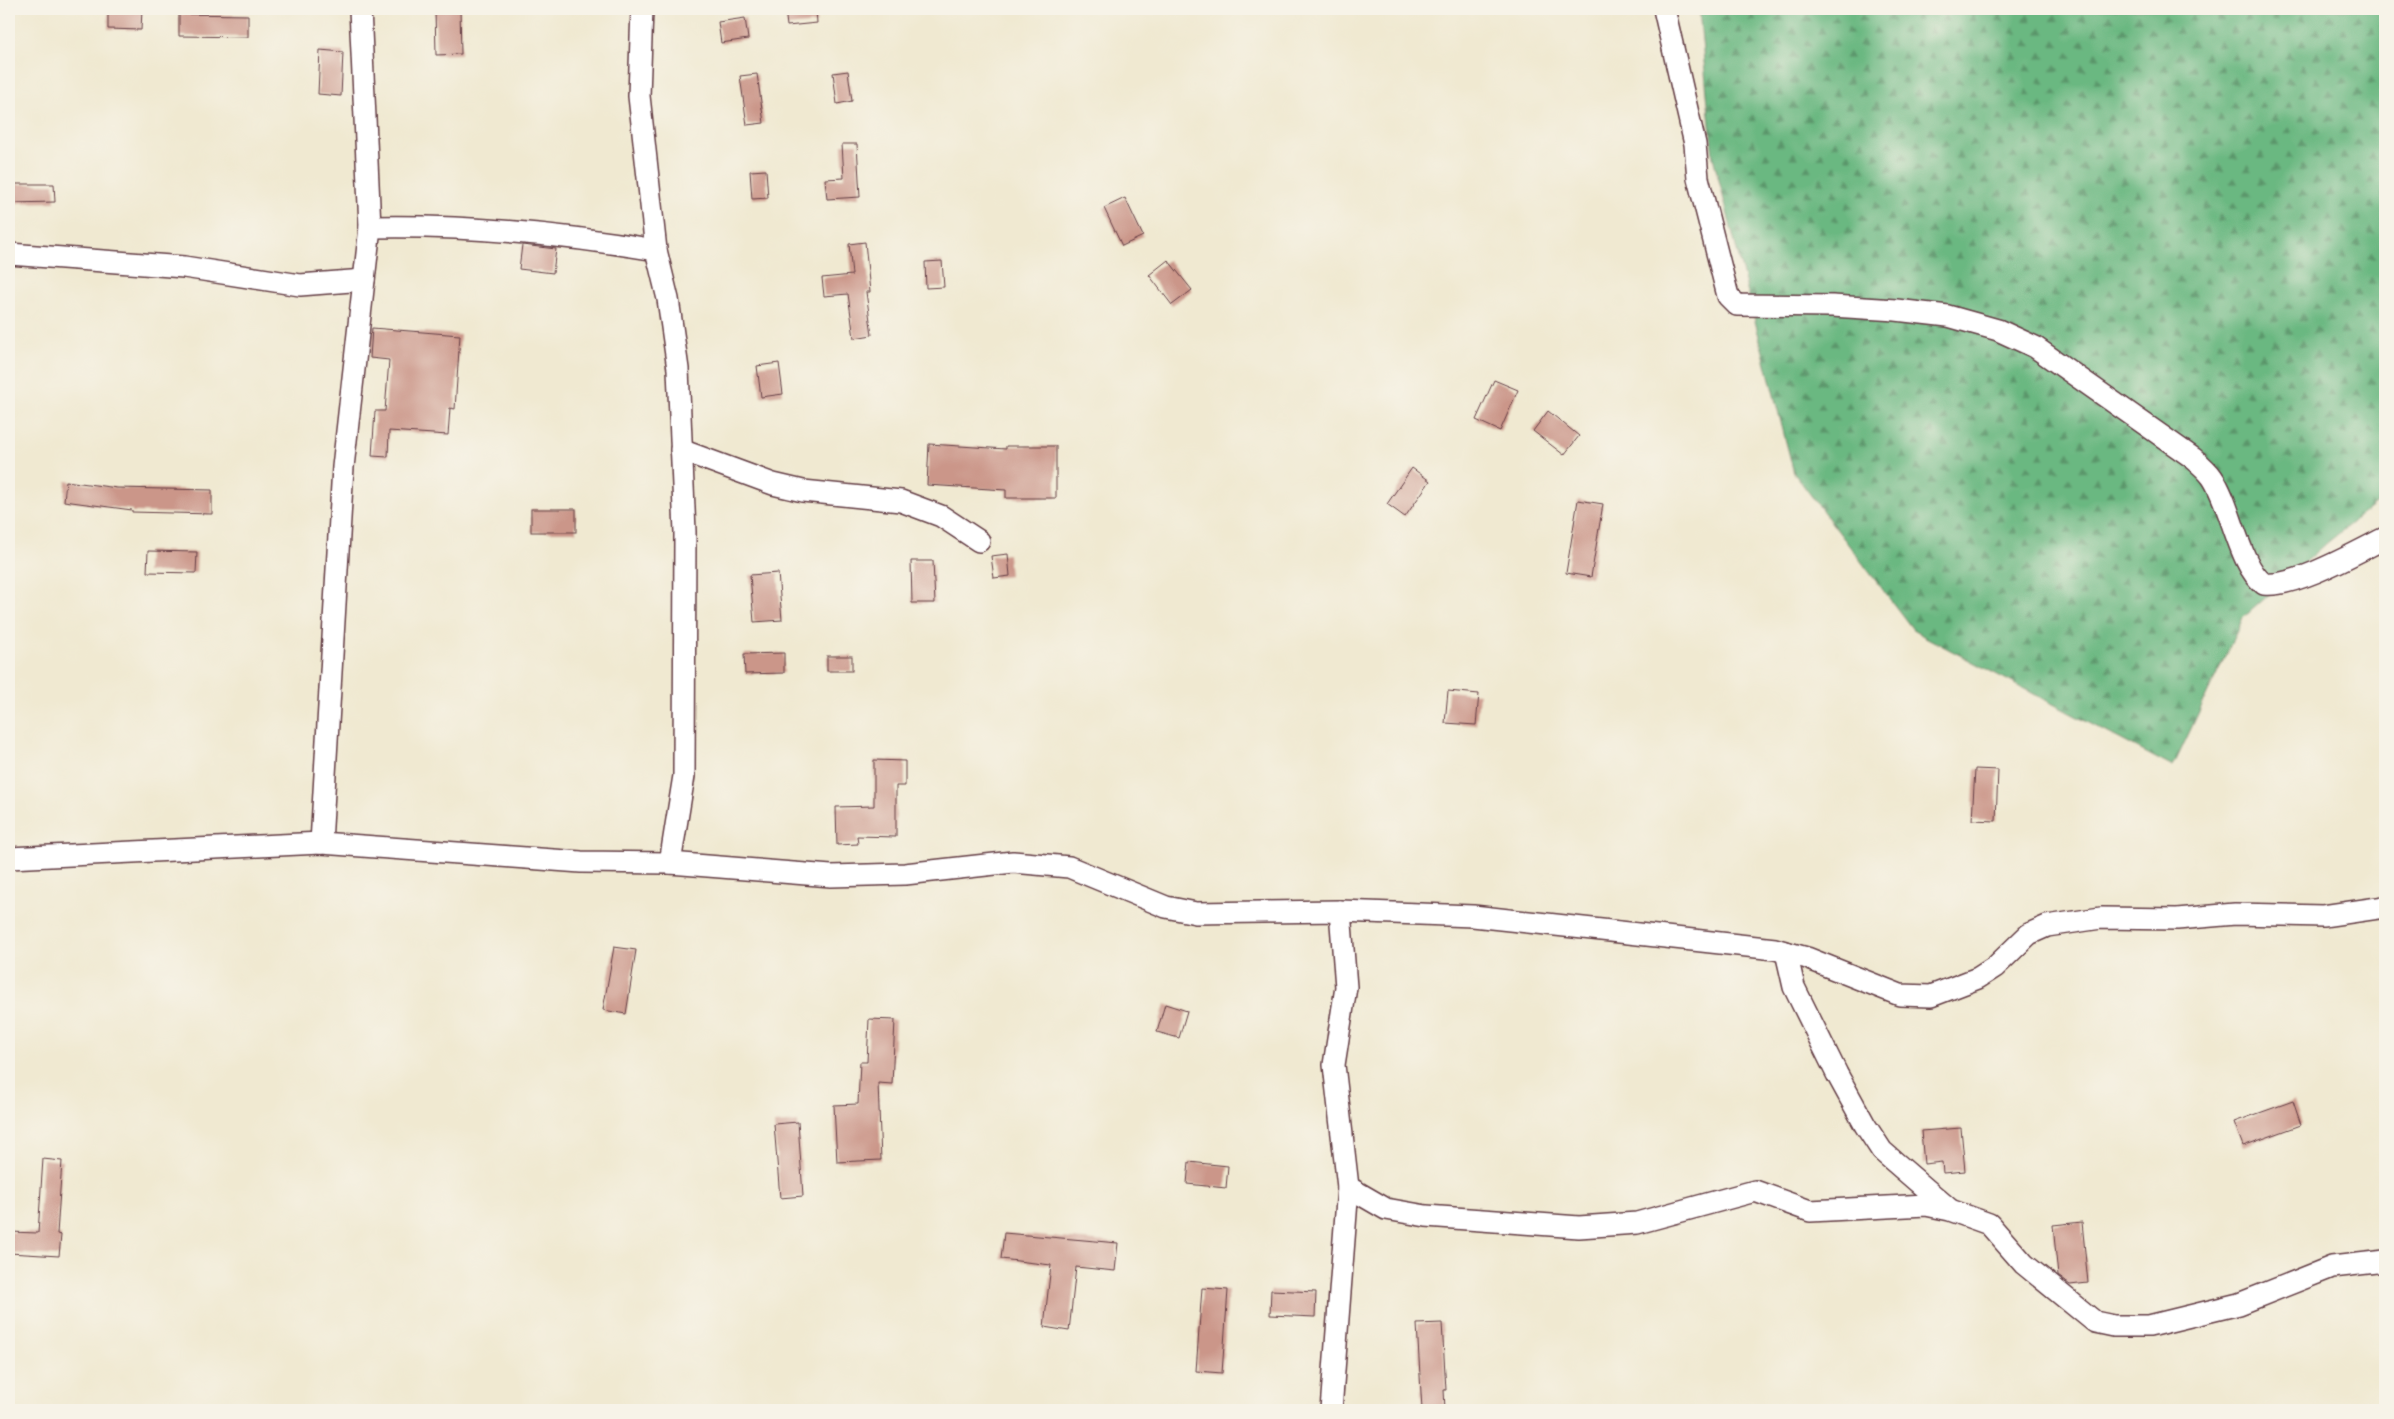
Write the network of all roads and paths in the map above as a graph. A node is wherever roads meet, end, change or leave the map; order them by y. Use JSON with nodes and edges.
{"nodes":[{"id":1,"x":360,"y":9,"type":"edge"},
{"id":2,"x":642,"y":9,"type":"edge"},
{"id":3,"x":1664,"y":9,"type":"edge"},
{"id":4,"x":370,"y":227,"type":"junction"},
{"id":5,"x":656,"y":250,"type":"junction"},
{"id":6,"x":9,"y":254,"type":"edge"},
{"id":7,"x":364,"y":280,"type":"junction"},
{"id":8,"x":681,"y":450,"type":"junction"},
{"id":9,"x":2385,"y":538,"type":"edge"},
{"id":10,"x":979,"y":541,"type":"dead end"},
{"id":11,"x":321,"y":844,"type":"junction"},
{"id":12,"x":9,"y":858,"type":"edge"},
{"id":13,"x":670,"y":862,"type":"junction"},
{"id":14,"x":2385,"y":907,"type":"edge"},
{"id":15,"x":1340,"y":911,"type":"junction"},
{"id":16,"x":1786,"y":952,"type":"junction"},
{"id":17,"x":1348,"y":1187,"type":"junction"},
{"id":18,"x":1950,"y":1210,"type":"junction"},
{"id":19,"x":2385,"y":1261,"type":"edge"},
{"id":20,"x":1331,"y":1410,"type":"edge"}],
"edges":[{"from":1,"to":4,"type":"street"},
{"from":2,"to":5,"type":"street"},
{"from":3,"to":9,"type":"street"},
{"from":4,"to":5,"type":"street"},
{"from":4,"to":7,"type":"street"},
{"from":5,"to":8,"type":"street"},
{"from":6,"to":7,"type":"street"},
{"from":7,"to":11,"type":"street"},
{"from":8,"to":10,"type":"street"},
{"from":8,"to":13,"type":"street"},
{"from":11,"to":12,"type":"street"},
{"from":11,"to":13,"type":"street"},
{"from":13,"to":15,"type":"street"},
{"from":14,"to":16,"type":"street"},
{"from":15,"to":16,"type":"street"},
{"from":15,"to":17,"type":"street"},
{"from":16,"to":18,"type":"street"},
{"from":17,"to":18,"type":"street"},
{"from":17,"to":20,"type":"street"},
{"from":18,"to":19,"type":"street"}]}
